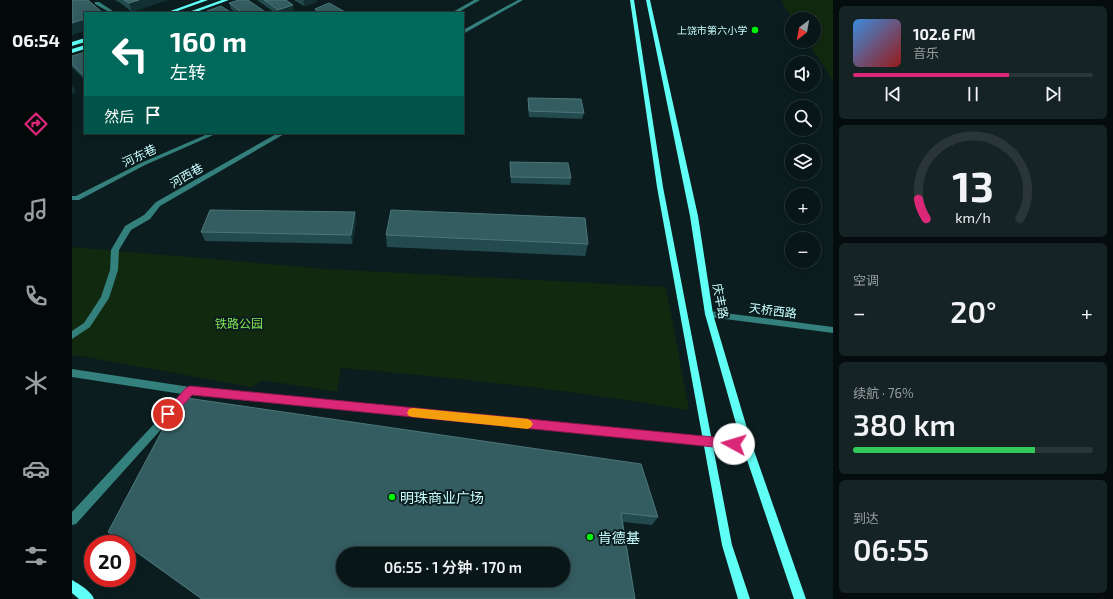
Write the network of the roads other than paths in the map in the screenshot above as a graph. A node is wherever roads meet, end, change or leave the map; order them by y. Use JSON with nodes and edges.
{"nodes":[{"id":1,"x":206,"y":0,"type":"edge"},
{"id":2,"x":227,"y":0,"type":"edge"},
{"id":3,"x":478,"y":0,"type":"edge"},
{"id":4,"x":521,"y":0,"type":"edge"},
{"id":5,"x":632,"y":0,"type":"edge"},
{"id":6,"x":648,"y":0,"type":"edge"},
{"id":7,"x":95,"y":1,"type":"edge"},
{"id":8,"x":112,"y":12,"type":"edge"},
{"id":9,"x":170,"y":12,"type":"edge"},
{"id":10,"x":191,"y":12,"type":"edge"},
{"id":11,"x":455,"y":12,"type":"edge"},
{"id":12,"x":464,"y":31,"type":"edge"},
{"id":13,"x":84,"y":40,"type":"edge"},
{"id":14,"x":72,"y":44,"type":"edge"},
{"id":15,"x":84,"y":47,"type":"edge"},
{"id":16,"x":72,"y":51,"type":"edge"},
{"id":17,"x":213,"y":134,"type":"edge"},
{"id":18,"x":281,"y":134,"type":"edge"},
{"id":19,"x":72,"y":198,"type":"edge"},
{"id":20,"x":709,"y":314,"type":"junction"},
{"id":21,"x":833,"y":330,"type":"edge"},
{"id":22,"x":72,"y":336,"type":"edge"},
{"id":23,"x":72,"y":373,"type":"edge"},
{"id":24,"x":190,"y":391,"type":"junction"},
{"id":25,"x":708,"y":442,"type":"junction"},
{"id":26,"x":747,"y":446,"type":"junction"},
{"id":27,"x":72,"y":520,"type":"edge"},
{"id":28,"x":72,"y":586,"type":"edge"},
{"id":29,"x":88,"y":599,"type":"edge"},
{"id":30,"x":744,"y":599,"type":"edge"},
{"id":31,"x":800,"y":599,"type":"edge"}],
"edges":[{"from":1,"to":9,"type":"main road"},
{"from":2,"to":10,"type":"main road"},
{"from":3,"to":11,"type":"street"},
{"from":4,"to":12,"type":"street"},
{"from":5,"to":25,"type":"main road"},
{"from":6,"to":20,"type":"main road","name":"庆丰路"},
{"from":7,"to":8,"type":"street"},
{"from":13,"to":14,"type":"main road"},
{"from":15,"to":16,"type":"main road"},
{"from":17,"to":19,"type":"street","name":"河东巷"},
{"from":18,"to":22,"type":"street","name":"河西巷"},
{"from":20,"to":21,"type":"street","name":"天桥西路"},
{"from":20,"to":26,"type":"main road","name":"庆丰路"},
{"from":23,"to":24,"type":"street"},
{"from":24,"to":25,"type":"street"},
{"from":24,"to":27,"type":"street"},
{"from":25,"to":26,"type":"street"},
{"from":25,"to":30,"type":"main road"},
{"from":26,"to":31,"type":"main road","name":"庆丰路"},
{"from":28,"to":29,"type":"main road"}]}
